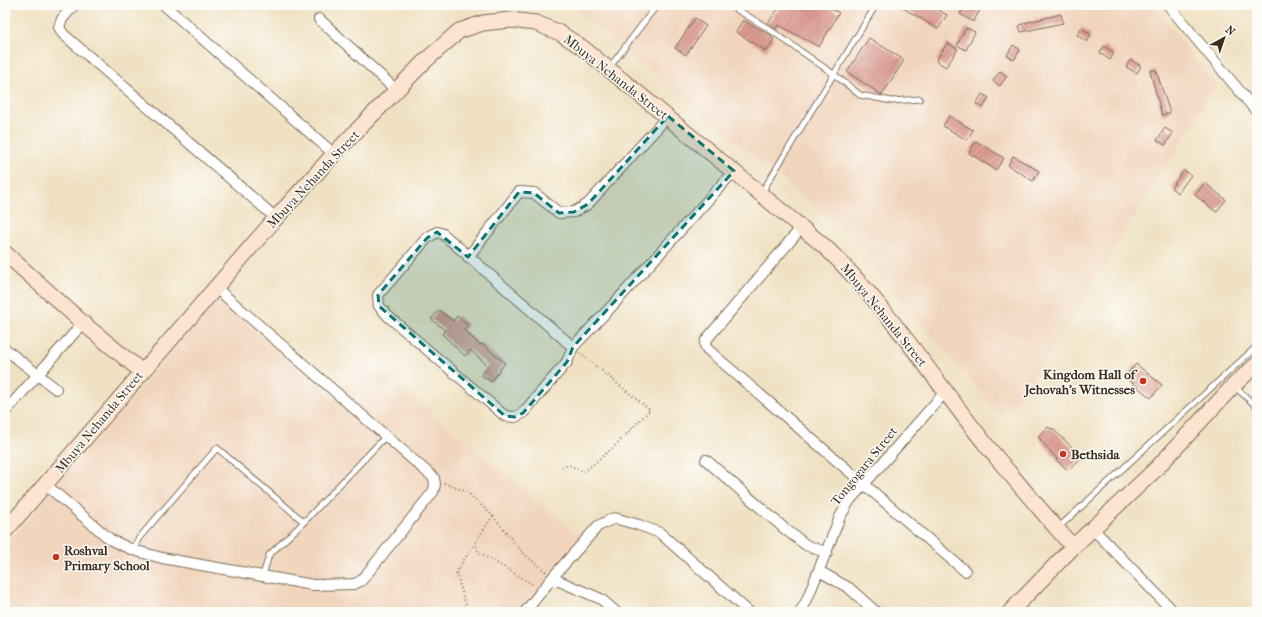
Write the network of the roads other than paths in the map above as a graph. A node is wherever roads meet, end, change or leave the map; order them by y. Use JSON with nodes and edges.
{"nodes":[{"id":1,"x":74,"y":5,"type":"edge"},
{"id":2,"x":164,"y":5,"type":"edge"},
{"id":3,"x":657,"y":5,"type":"edge"},
{"id":4,"x":729,"y":5,"type":"edge"},
{"id":5,"x":876,"y":5,"type":"edge"},
{"id":6,"x":1168,"y":5,"type":"edge"},
{"id":7,"x":319,"y":18,"type":"dead end"},
{"id":8,"x":609,"y":69,"type":"junction"},
{"id":9,"x":835,"y":75,"type":"junction"},
{"id":10,"x":396,"y":90,"type":"junction"},
{"id":11,"x":920,"y":99,"type":"dead end"},
{"id":12,"x":1257,"y":112,"type":"edge"},
{"id":13,"x":668,"y":116,"type":"junction"},
{"id":14,"x":334,"y":154,"type":"junction"},
{"id":15,"x":734,"y":171,"type":"junction"},
{"id":16,"x":761,"y":194,"type":"junction"},
{"id":17,"x":276,"y":218,"type":"junction"},
{"id":18,"x":802,"y":227,"type":"junction"},
{"id":19,"x":5,"y":253,"type":"edge"},
{"id":20,"x":468,"y":257,"type":"junction"},
{"id":21,"x":215,"y":287,"type":"junction"},
{"id":22,"x":83,"y":323,"type":"junction"},
{"id":23,"x":1257,"y":346,"type":"edge"},
{"id":24,"x":573,"y":347,"type":"junction"},
{"id":25,"x":5,"y":349,"type":"edge"},
{"id":26,"x":1257,"y":364,"type":"edge"},
{"id":27,"x":141,"y":372,"type":"junction"},
{"id":28,"x":37,"y":376,"type":"junction"},
{"id":29,"x":1233,"y":386,"type":"junction"},
{"id":30,"x":56,"y":389,"type":"dead end"},
{"id":31,"x":946,"y":391,"type":"junction"},
{"id":32,"x":1257,"y":407,"type":"edge"},
{"id":33,"x":5,"y":412,"type":"edge"},
{"id":34,"x":386,"y":436,"type":"junction"},
{"id":35,"x":706,"y":460,"type":"dead end"},
{"id":36,"x":46,"y":484,"type":"junction"},
{"id":37,"x":865,"y":484,"type":"junction"},
{"id":38,"x":304,"y":522,"type":"junction"},
{"id":39,"x":1057,"y":528,"type":"junction"},
{"id":40,"x":1093,"y":529,"type":"junction"},
{"id":41,"x":5,"y":531,"type":"edge"},
{"id":42,"x":1073,"y":548,"type":"junction"},
{"id":43,"x":133,"y":550,"type":"junction"},
{"id":44,"x":827,"y":553,"type":"junction"},
{"id":45,"x":819,"y":571,"type":"junction"},
{"id":46,"x":965,"y":571,"type":"dead end"},
{"id":47,"x":263,"y":575,"type":"junction"},
{"id":48,"x":552,"y":578,"type":"junction"},
{"id":49,"x":525,"y":612,"type":"edge"},
{"id":50,"x":616,"y":612,"type":"edge"},
{"id":51,"x":749,"y":612,"type":"edge"},
{"id":52,"x":800,"y":612,"type":"edge"},
{"id":53,"x":876,"y":612,"type":"edge"},
{"id":54,"x":1010,"y":612,"type":"edge"},
{"id":55,"x":1174,"y":612,"type":"edge"}],
"edges":[{"from":1,"to":17,"type":"street"},
{"from":2,"to":14,"type":"street"},
{"from":3,"to":8,"type":"lane"},
{"from":4,"to":9,"type":"lane"},
{"from":5,"to":9,"type":"lane"},
{"from":6,"to":12,"type":"street"},
{"from":7,"to":10,"type":"street"},
{"from":8,"to":10,"type":"street","name":"Mbuya Nehanda Street"},
{"from":8,"to":13,"type":"street","name":"Mbuya Nehanda Street"},
{"from":9,"to":11,"type":"lane"},
{"from":9,"to":16,"type":"lane"},
{"from":10,"to":14,"type":"street","name":"Mbuya Nehanda Street"},
{"from":13,"to":15,"type":"street","name":"Mbuya Nehanda Street"},
{"from":13,"to":20,"type":"street"},
{"from":14,"to":17,"type":"street","name":"Mbuya Nehanda Street"},
{"from":15,"to":16,"type":"street","name":"Mbuya Nehanda Street"},
{"from":15,"to":24,"type":"street"},
{"from":16,"to":18,"type":"street","name":"Mbuya Nehanda Street"},
{"from":17,"to":21,"type":"street","name":"Mbuya Nehanda Street"},
{"from":18,"to":31,"type":"street","name":"Mbuya Nehanda Street"},
{"from":18,"to":37,"type":"street"},
{"from":19,"to":22,"type":"street"},
{"from":20,"to":24,"type":"street"},
{"from":20,"to":24,"type":"street"},
{"from":21,"to":27,"type":"street","name":"Mbuya Nehanda Street"},
{"from":21,"to":34,"type":"street"},
{"from":22,"to":27,"type":"street"},
{"from":22,"to":28,"type":"street"},
{"from":23,"to":39,"type":"lane"},
{"from":25,"to":28,"type":"street"},
{"from":26,"to":29,"type":"street"},
{"from":27,"to":36,"type":"street","name":"Mbuya Nehanda Street"},
{"from":28,"to":30,"type":"street"},
{"from":28,"to":33,"type":"street"},
{"from":29,"to":32,"type":"lane"},
{"from":29,"to":40,"type":"street"},
{"from":31,"to":37,"type":"street","name":"Tongogara Street"},
{"from":31,"to":39,"type":"street","name":"Mbuya Nehanda Street"},
{"from":34,"to":38,"type":"lane"},
{"from":34,"to":47,"type":"street"},
{"from":35,"to":44,"type":"street"},
{"from":36,"to":41,"type":"street","name":"Mbuya Nehanda Street"},
{"from":36,"to":43,"type":"street"},
{"from":37,"to":44,"type":"street","name":"Tongogara Street"},
{"from":37,"to":46,"type":"street"},
{"from":38,"to":43,"type":"lane"},
{"from":38,"to":47,"type":"lane"},
{"from":39,"to":42,"type":"street","name":"Mbuya Nehanda Street"},
{"from":40,"to":42,"type":"street"},
{"from":40,"to":55,"type":"street"},
{"from":42,"to":54,"type":"street"},
{"from":43,"to":47,"type":"street"},
{"from":44,"to":45,"type":"street","name":"Tongogara Street"},
{"from":45,"to":52,"type":"street","name":"Tongogara Street"},
{"from":45,"to":53,"type":"street"},
{"from":48,"to":49,"type":"street"},
{"from":48,"to":50,"type":"street"},
{"from":48,"to":51,"type":"street"}]}
